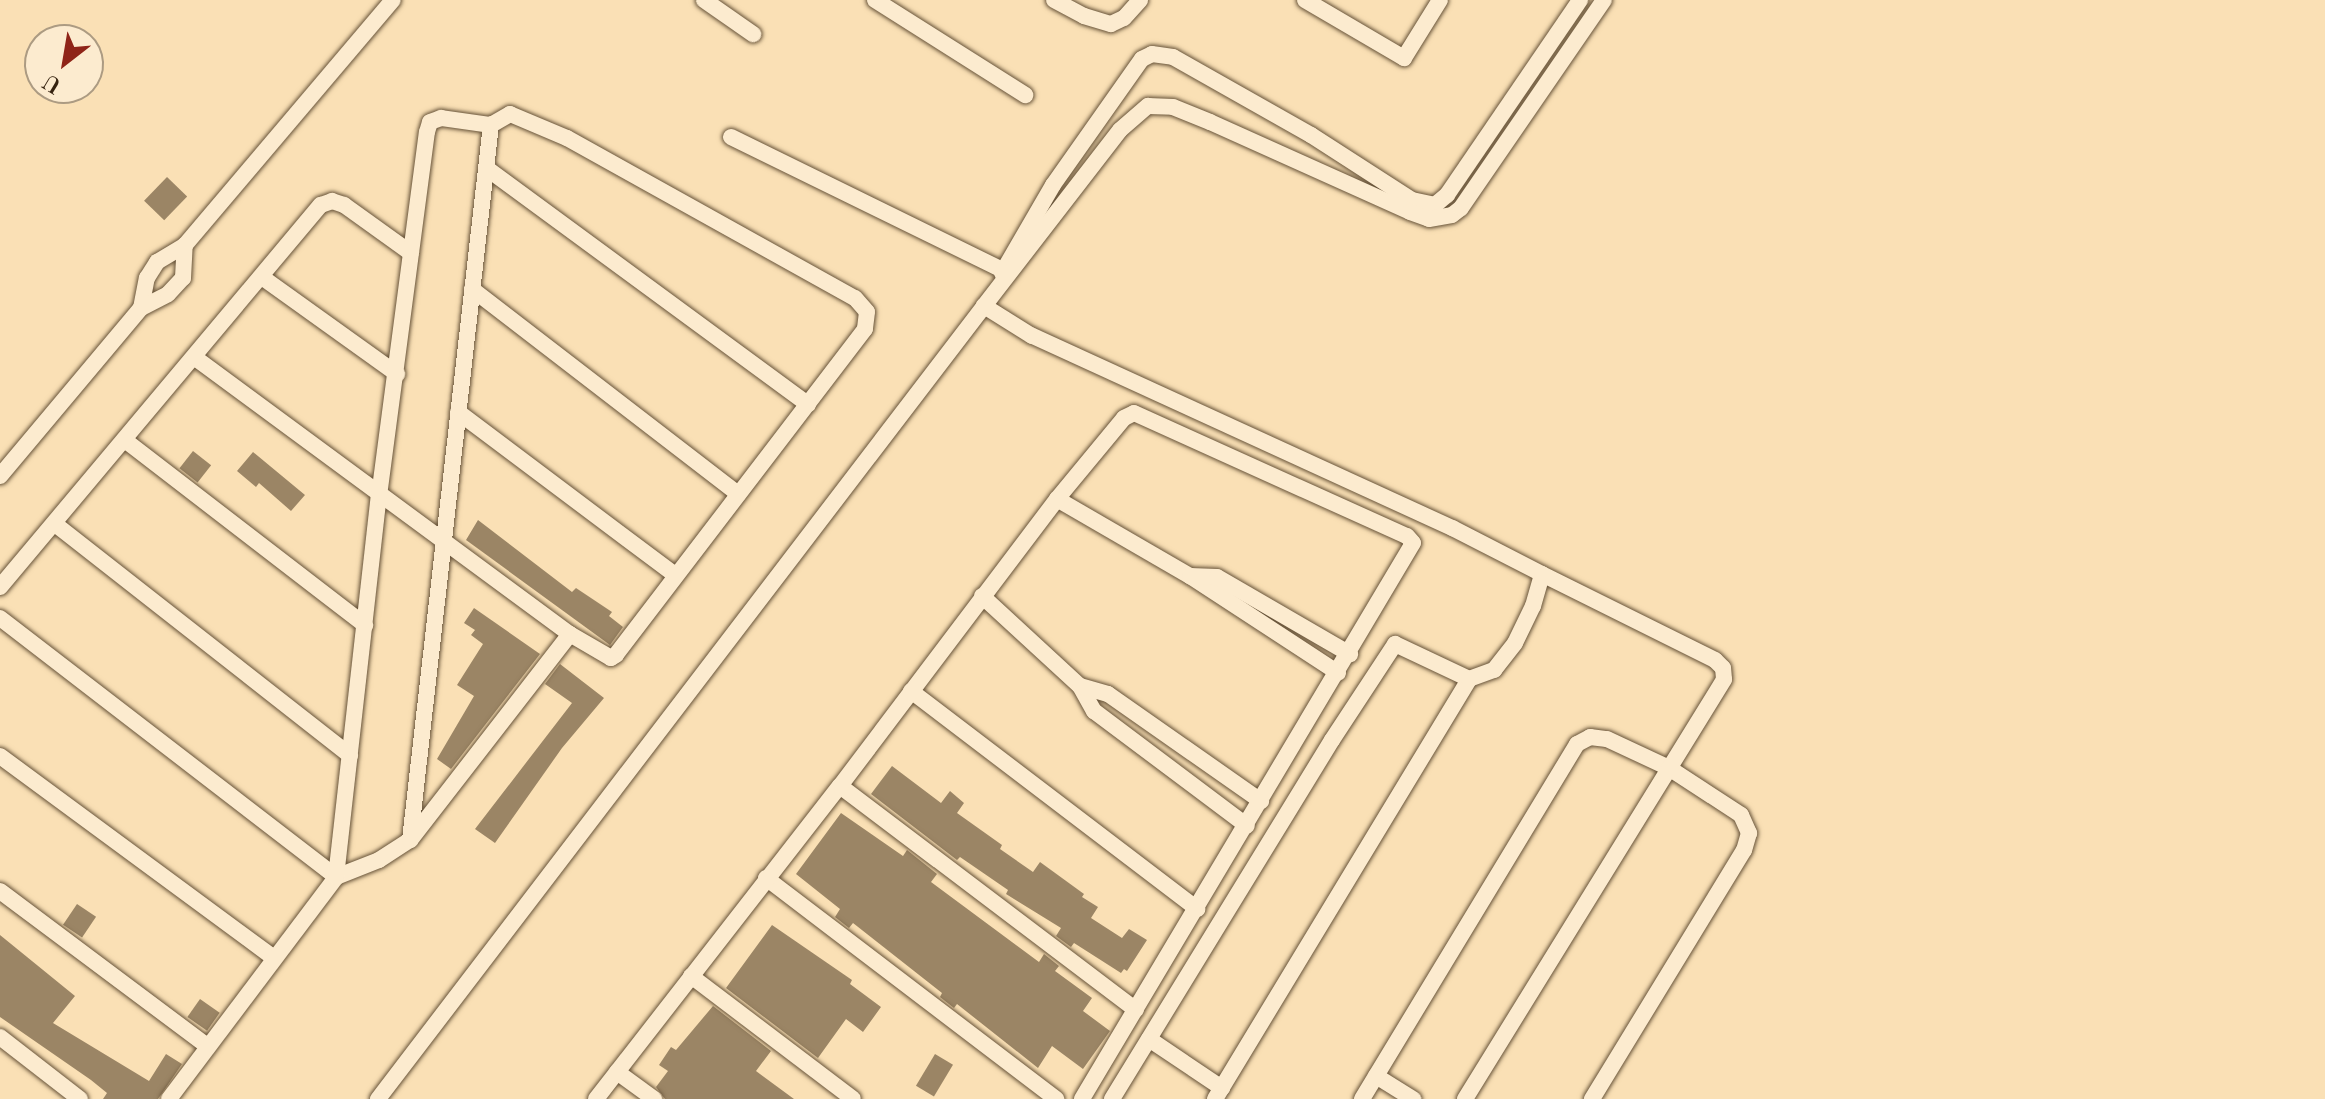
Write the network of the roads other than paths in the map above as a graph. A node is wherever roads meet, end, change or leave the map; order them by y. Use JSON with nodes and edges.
{"nodes":[{"id":1,"x":393,"y":0,"type":"edge"},
{"id":2,"x":704,"y":0,"type":"edge"},
{"id":3,"x":875,"y":0,"type":"edge"},
{"id":4,"x":1054,"y":0,"type":"edge"},
{"id":5,"x":1140,"y":0,"type":"edge"},
{"id":6,"x":1305,"y":0,"type":"edge"},
{"id":7,"x":1440,"y":0,"type":"edge"},
{"id":8,"x":1580,"y":0,"type":"edge"},
{"id":9,"x":1604,"y":0,"type":"edge"},
{"id":10,"x":753,"y":34,"type":"dead end"},
{"id":11,"x":1025,"y":95,"type":"dead end"},
{"id":12,"x":491,"y":125,"type":"junction"},
{"id":13,"x":731,"y":137,"type":"dead end"},
{"id":14,"x":489,"y":170,"type":"junction"},
{"id":15,"x":185,"y":245,"type":"junction"},
{"id":16,"x":411,"y":253,"type":"junction"},
{"id":17,"x":263,"y":278,"type":"junction"},
{"id":18,"x":1000,"y":278,"type":"junction"},
{"id":19,"x":472,"y":289,"type":"junction"},
{"id":20,"x":984,"y":306,"type":"junction"},
{"id":21,"x":141,"y":308,"type":"junction"},
{"id":22,"x":194,"y":357,"type":"junction"},
{"id":23,"x":397,"y":374,"type":"junction"},
{"id":24,"x":808,"y":404,"type":"junction"},
{"id":25,"x":458,"y":412,"type":"junction"},
{"id":26,"x":126,"y":441,"type":"junction"},
{"id":27,"x":0,"y":476,"type":"edge"},
{"id":28,"x":738,"y":494,"type":"junction"},
{"id":29,"x":379,"y":496,"type":"junction"},
{"id":30,"x":1057,"y":499,"type":"junction"},
{"id":31,"x":55,"y":524,"type":"junction"},
{"id":32,"x":445,"y":540,"type":"junction"},
{"id":33,"x":1542,"y":574,"type":"junction"},
{"id":34,"x":675,"y":575,"type":"junction"},
{"id":35,"x":1190,"y":576,"type":"junction"},
{"id":36,"x":0,"y":587,"type":"edge"},
{"id":37,"x":982,"y":596,"type":"junction"},
{"id":38,"x":0,"y":618,"type":"edge"},
{"id":39,"x":365,"y":625,"type":"junction"},
{"id":40,"x":570,"y":634,"type":"junction"},
{"id":41,"x":1350,"y":654,"type":"junction"},
{"id":42,"x":1338,"y":673,"type":"junction"},
{"id":43,"x":1469,"y":679,"type":"junction"},
{"id":44,"x":1080,"y":686,"type":"junction"},
{"id":45,"x":911,"y":691,"type":"junction"},
{"id":46,"x":350,"y":755,"type":"junction"},
{"id":47,"x":0,"y":756,"type":"edge"},
{"id":48,"x":1669,"y":768,"type":"junction"},
{"id":49,"x":840,"y":786,"type":"junction"},
{"id":50,"x":1261,"y":801,"type":"junction"},
{"id":51,"x":1247,"y":826,"type":"junction"},
{"id":52,"x":410,"y":840,"type":"junction"},
{"id":53,"x":336,"y":877,"type":"junction"},
{"id":54,"x":766,"y":878,"type":"junction"},
{"id":55,"x":0,"y":891,"type":"edge"},
{"id":56,"x":1197,"y":909,"type":"junction"},
{"id":57,"x":274,"y":958,"type":"junction"},
{"id":58,"x":691,"y":976,"type":"junction"},
{"id":59,"x":1136,"y":1010,"type":"junction"},
{"id":60,"x":0,"y":1037,"type":"edge"},
{"id":61,"x":1149,"y":1039,"type":"junction"},
{"id":62,"x":207,"y":1046,"type":"junction"},
{"id":63,"x":617,"y":1072,"type":"junction"},
{"id":64,"x":1376,"y":1076,"type":"junction"},
{"id":65,"x":1219,"y":1093,"type":"edge"},
{"id":66,"x":80,"y":1099,"type":"edge"},
{"id":67,"x":169,"y":1099,"type":"edge"},
{"id":68,"x":378,"y":1099,"type":"edge"},
{"id":69,"x":596,"y":1099,"type":"edge"},
{"id":70,"x":654,"y":1099,"type":"edge"},
{"id":71,"x":853,"y":1099,"type":"edge"},
{"id":72,"x":1056,"y":1099,"type":"edge"},
{"id":73,"x":1082,"y":1099,"type":"edge"},
{"id":74,"x":1112,"y":1099,"type":"edge"},
{"id":75,"x":1362,"y":1099,"type":"edge"},
{"id":76,"x":1413,"y":1099,"type":"edge"},
{"id":77,"x":1465,"y":1099,"type":"edge"},
{"id":78,"x":1592,"y":1099,"type":"edge"}],
"edges":[{"from":1,"to":15,"type":"street"},
{"from":2,"to":10,"type":"street"},
{"from":3,"to":11,"type":"street"},
{"from":4,"to":5,"type":"street"},
{"from":6,"to":7,"type":"street"},
{"from":8,"to":18,"type":"street"},
{"from":9,"to":18,"type":"street"},
{"from":12,"to":14,"type":"street"},
{"from":12,"to":16,"type":"street"},
{"from":12,"to":24,"type":"street"},
{"from":13,"to":18,"type":"street"},
{"from":14,"to":19,"type":"street"},
{"from":14,"to":24,"type":"street"},
{"from":15,"to":21,"type":"street"},
{"from":15,"to":21,"type":"street"},
{"from":16,"to":17,"type":"street"},
{"from":16,"to":23,"type":"street"},
{"from":17,"to":22,"type":"street"},
{"from":17,"to":23,"type":"street"},
{"from":18,"to":20,"type":"street"},
{"from":19,"to":25,"type":"street"},
{"from":19,"to":28,"type":"street"},
{"from":20,"to":33,"type":"street"},
{"from":20,"to":68,"type":"street"},
{"from":21,"to":27,"type":"street"},
{"from":22,"to":26,"type":"street"},
{"from":22,"to":29,"type":"street"},
{"from":23,"to":29,"type":"street"},
{"from":24,"to":28,"type":"street"},
{"from":25,"to":32,"type":"street"},
{"from":25,"to":34,"type":"street"},
{"from":26,"to":31,"type":"street"},
{"from":26,"to":39,"type":"street"},
{"from":28,"to":34,"type":"street"},
{"from":29,"to":32,"type":"street"},
{"from":29,"to":39,"type":"street"},
{"from":30,"to":35,"type":"street"},
{"from":30,"to":37,"type":"street"},
{"from":30,"to":41,"type":"street"},
{"from":31,"to":36,"type":"street"},
{"from":31,"to":46,"type":"street"},
{"from":32,"to":40,"type":"street"},
{"from":32,"to":52,"type":"street"},
{"from":33,"to":43,"type":"street"},
{"from":33,"to":48,"type":"street"},
{"from":34,"to":40,"type":"street"},
{"from":35,"to":41,"type":"street"},
{"from":35,"to":42,"type":"street"},
{"from":37,"to":44,"type":"street"},
{"from":37,"to":45,"type":"street"},
{"from":38,"to":53,"type":"street"},
{"from":39,"to":46,"type":"street"},
{"from":40,"to":52,"type":"street"},
{"from":41,"to":42,"type":"street"},
{"from":42,"to":50,"type":"street"},
{"from":43,"to":61,"type":"street"},
{"from":43,"to":65,"type":"street"},
{"from":44,"to":50,"type":"street"},
{"from":44,"to":51,"type":"street"},
{"from":45,"to":49,"type":"street"},
{"from":45,"to":56,"type":"street"},
{"from":46,"to":53,"type":"street"},
{"from":47,"to":57,"type":"street"},
{"from":48,"to":64,"type":"street"},
{"from":48,"to":77,"type":"street"},
{"from":48,"to":78,"type":"street"},
{"from":49,"to":54,"type":"street"},
{"from":49,"to":59,"type":"street"},
{"from":50,"to":51,"type":"street"},
{"from":51,"to":56,"type":"street"},
{"from":52,"to":53,"type":"street"},
{"from":53,"to":57,"type":"street"},
{"from":54,"to":58,"type":"street"},
{"from":54,"to":72,"type":"street"},
{"from":55,"to":62,"type":"street"},
{"from":56,"to":59,"type":"street"},
{"from":57,"to":62,"type":"street"},
{"from":58,"to":63,"type":"street"},
{"from":58,"to":71,"type":"street"},
{"from":59,"to":73,"type":"street"},
{"from":60,"to":66,"type":"street"},
{"from":61,"to":65,"type":"street"},
{"from":61,"to":74,"type":"street"},
{"from":62,"to":67,"type":"street"},
{"from":63,"to":69,"type":"street"},
{"from":63,"to":70,"type":"street"},
{"from":64,"to":75,"type":"street"},
{"from":64,"to":76,"type":"street"}]}
